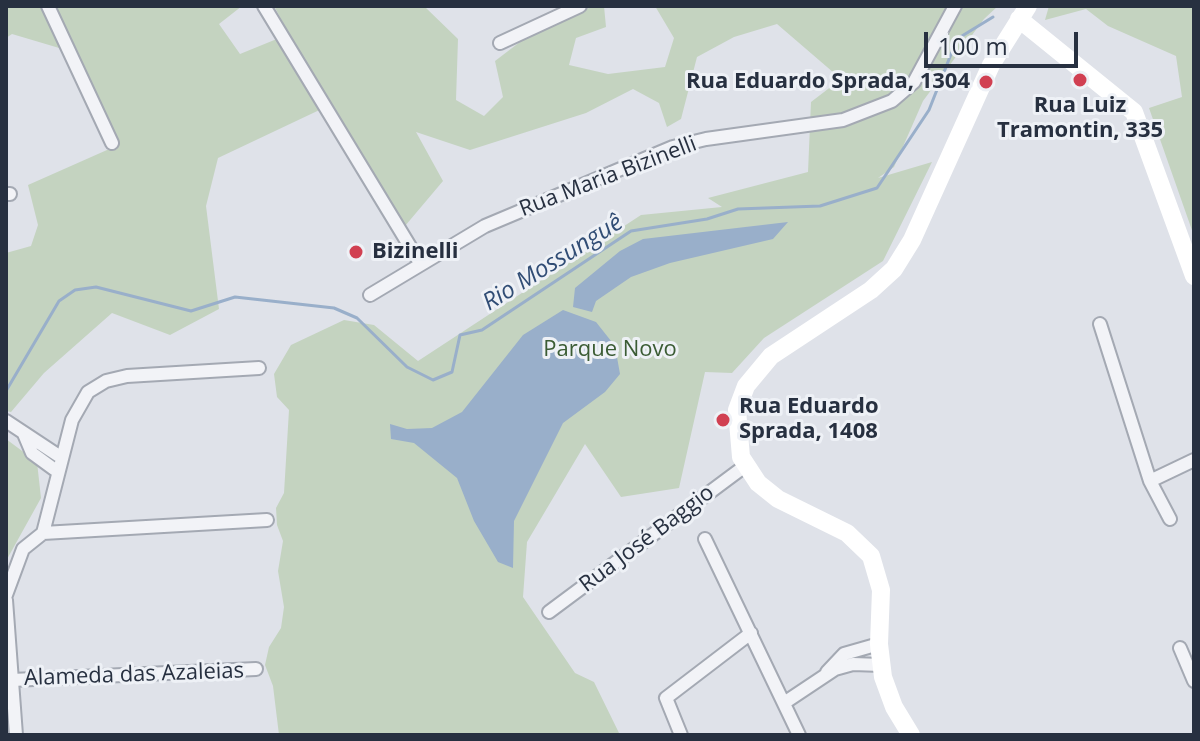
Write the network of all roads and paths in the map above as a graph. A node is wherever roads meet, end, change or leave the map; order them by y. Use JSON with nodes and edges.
{"nodes":[{"id":1,"x":48,"y":6,"type":"edge"},
{"id":2,"x":264,"y":6,"type":"edge"},
{"id":3,"x":580,"y":6,"type":"edge"},
{"id":4,"x":955,"y":6,"type":"edge"},
{"id":5,"x":1024,"y":13,"type":"edge"},
{"id":6,"x":500,"y":43,"type":"dead end"},
{"id":7,"x":112,"y":143,"type":"dead end"},
{"id":8,"x":420,"y":263,"type":"junction"},
{"id":9,"x":1194,"y":276,"type":"edge"},
{"id":10,"x":370,"y":295,"type":"dead end"},
{"id":11,"x":1100,"y":324,"type":"dead end"},
{"id":12,"x":259,"y":368,"type":"dead end"},
{"id":13,"x":6,"y":421,"type":"edge"},
{"id":14,"x":24,"y":434,"type":"junction"},
{"id":15,"x":62,"y":458,"type":"junction"},
{"id":16,"x":1194,"y":460,"type":"edge"},
{"id":17,"x":745,"y":466,"type":"junction"},
{"id":18,"x":58,"y":472,"type":"junction"},
{"id":19,"x":1150,"y":481,"type":"junction"},
{"id":20,"x":1170,"y":519,"type":"dead end"},
{"id":21,"x":267,"y":520,"type":"dead end"},
{"id":22,"x":43,"y":533,"type":"junction"},
{"id":23,"x":705,"y":539,"type":"dead end"},
{"id":24,"x":6,"y":597,"type":"edge"},
{"id":25,"x":549,"y":612,"type":"dead end"},
{"id":26,"x":751,"y":633,"type":"junction"},
{"id":27,"x":879,"y":644,"type":"junction"},
{"id":28,"x":1180,"y":648,"type":"dead end"},
{"id":29,"x":881,"y":665,"type":"junction"},
{"id":30,"x":256,"y":669,"type":"dead end"},
{"id":31,"x":827,"y":672,"type":"junction"},
{"id":32,"x":12,"y":680,"type":"junction"},
{"id":33,"x":1194,"y":681,"type":"edge"},
{"id":34,"x":784,"y":703,"type":"junction"},
{"id":35,"x":16,"y":735,"type":"edge"},
{"id":36,"x":681,"y":735,"type":"edge"},
{"id":37,"x":799,"y":735,"type":"edge"},
{"id":38,"x":911,"y":735,"type":"edge"}],
"edges":[{"from":1,"to":7,"type":"street"},
{"from":2,"to":8,"type":"street"},
{"from":3,"to":6,"type":"street"},
{"from":4,"to":8,"type":"street","name":"Rua Maria Bizinelli"},
{"from":5,"to":9,"type":"main road"},
{"from":5,"to":17,"type":"main road"},
{"from":8,"to":10,"type":"street","name":"Rua Maria Bizinelli"},
{"from":11,"to":19,"type":"street"},
{"from":12,"to":15,"type":"street"},
{"from":13,"to":14,"type":"street"},
{"from":14,"to":15,"type":"street"},
{"from":14,"to":18,"type":"street"},
{"from":15,"to":18,"type":"street"},
{"from":16,"to":19,"type":"street"},
{"from":17,"to":25,"type":"street","name":"Rua José Baggio"},
{"from":17,"to":27,"type":"main road"},
{"from":18,"to":22,"type":"street"},
{"from":19,"to":20,"type":"street"},
{"from":21,"to":22,"type":"street"},
{"from":22,"to":24,"type":"street"},
{"from":23,"to":26,"type":"street"},
{"from":24,"to":32,"type":"street"},
{"from":26,"to":34,"type":"street"},
{"from":26,"to":36,"type":"street"},
{"from":27,"to":29,"type":"main road"},
{"from":27,"to":31,"type":"street"},
{"from":28,"to":33,"type":"street"},
{"from":29,"to":31,"type":"street"},
{"from":29,"to":38,"type":"main road"},
{"from":30,"to":32,"type":"street","name":"Alameda das Azaleias"},
{"from":31,"to":34,"type":"street"},
{"from":32,"to":35,"type":"street"},
{"from":34,"to":37,"type":"street"}]}
